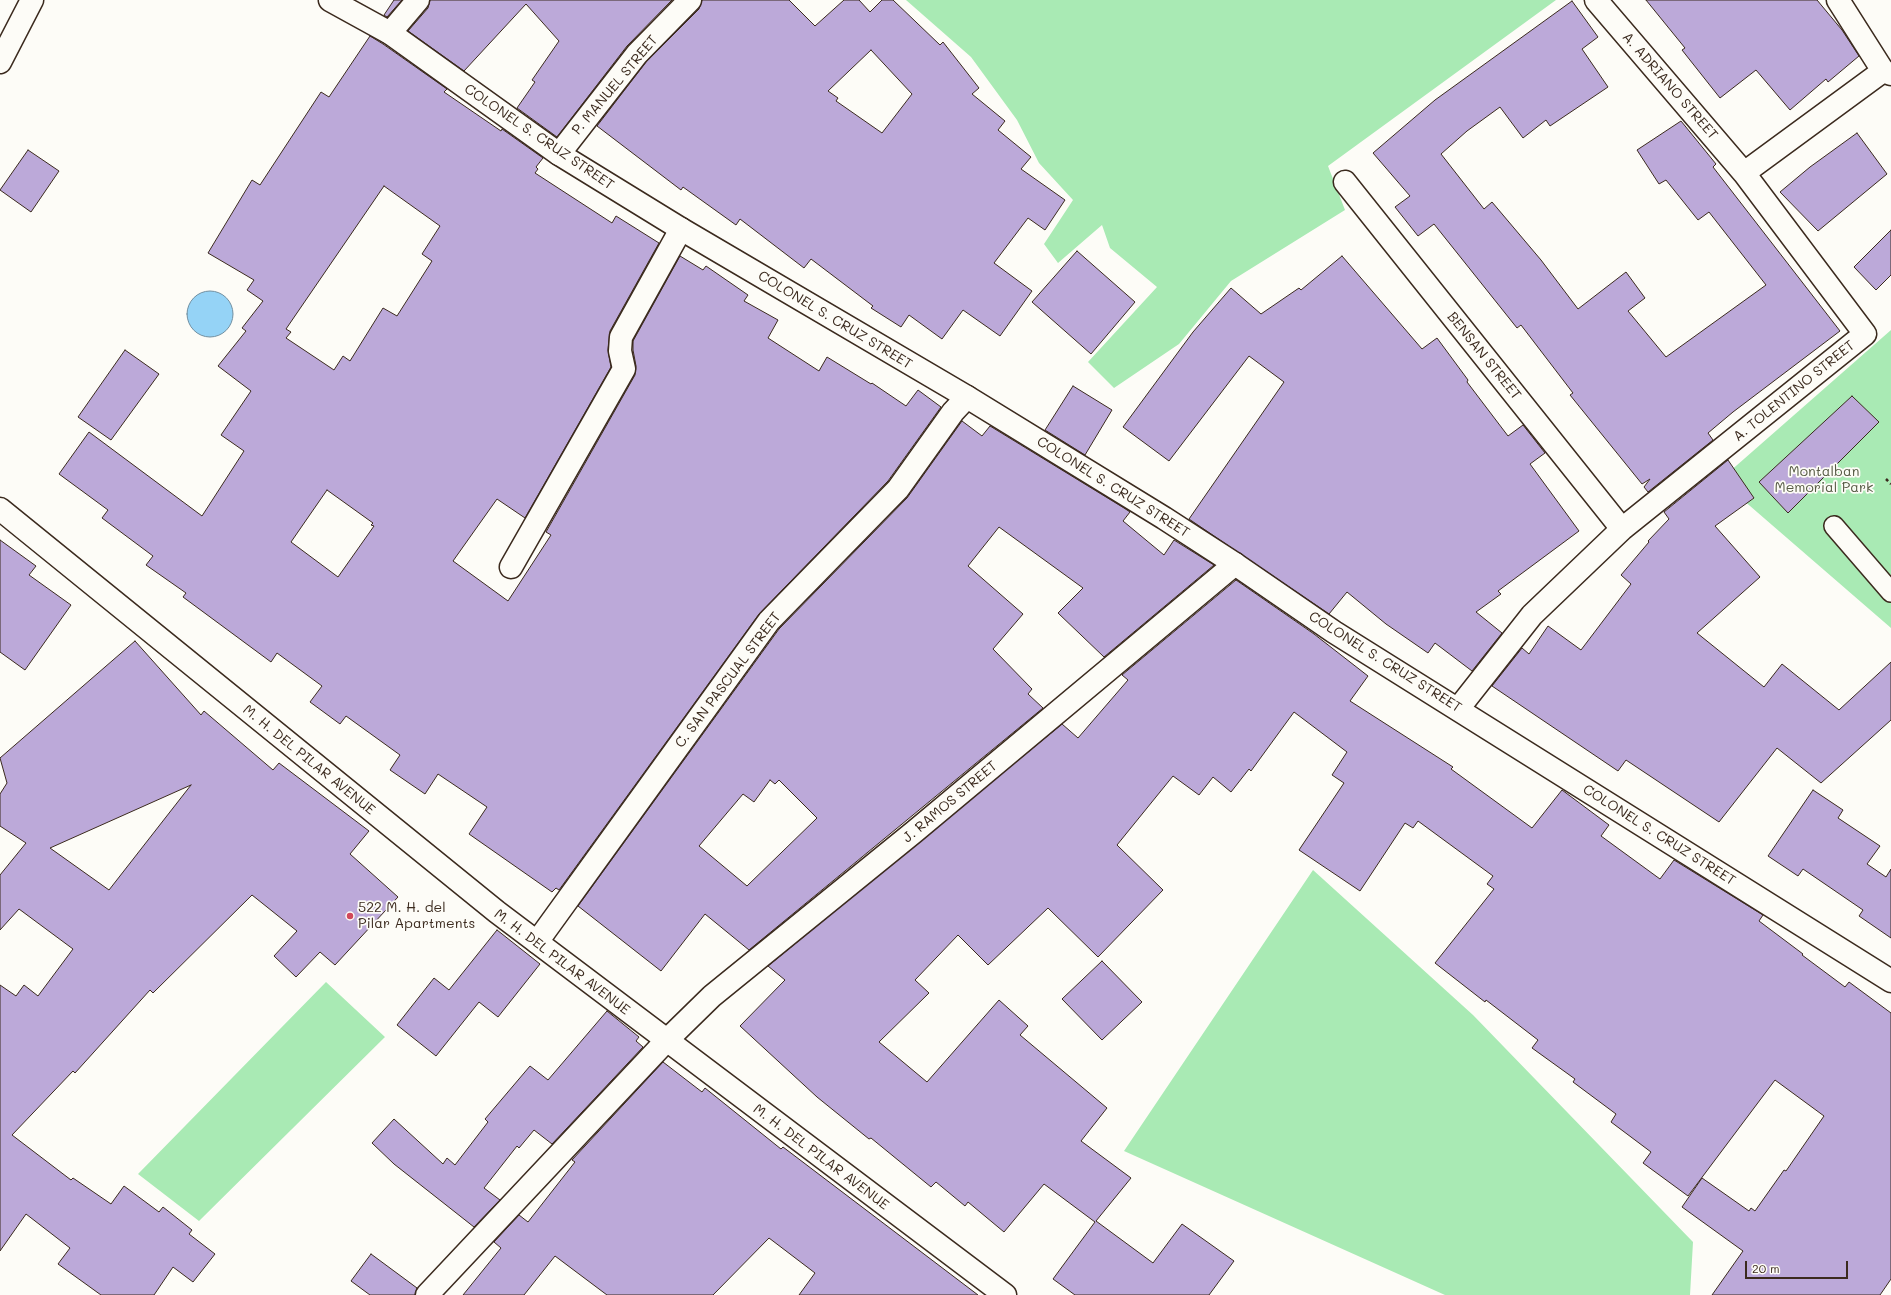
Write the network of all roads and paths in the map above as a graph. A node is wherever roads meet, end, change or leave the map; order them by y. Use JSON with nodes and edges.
{"nodes":[{"id":1,"x":32,"y":0,"type":"edge"},
{"id":2,"x":330,"y":0,"type":"edge"},
{"id":3,"x":418,"y":0,"type":"edge"},
{"id":4,"x":690,"y":0,"type":"edge"},
{"id":5,"x":1596,"y":0,"type":"edge"},
{"id":6,"x":1838,"y":0,"type":"edge"},
{"id":7,"x":390,"y":33,"type":"junction"},
{"id":8,"x":0,"y":62,"type":"edge"},
{"id":9,"x":1887,"y":73,"type":"edge"},
{"id":10,"x":559,"y":154,"type":"junction"},
{"id":11,"x":1744,"y":173,"type":"junction"},
{"id":12,"x":1345,"y":182,"type":"dead end"},
{"id":13,"x":681,"y":229,"type":"junction"},
{"id":14,"x":967,"y":397,"type":"junction"},
{"id":15,"x":1886,"y":479,"type":"dead end"},
{"id":16,"x":1891,"y":484,"type":"edge"},
{"id":17,"x":0,"y":509,"type":"edge"},
{"id":18,"x":1834,"y":526,"type":"dead end"},
{"id":19,"x":1622,"y":529,"type":"junction"},
{"id":20,"x":1235,"y":564,"type":"junction"},
{"id":21,"x":510,"y":567,"type":"dead end"},
{"id":22,"x":1891,"y":592,"type":"edge"},
{"id":23,"x":1458,"y":709,"type":"junction"},
{"id":24,"x":537,"y":942,"type":"junction"},
{"id":25,"x":1891,"y":981,"type":"edge"},
{"id":26,"x":666,"y":1041,"type":"junction"},
{"id":27,"x":427,"y":1295,"type":"edge"},
{"id":28,"x":1005,"y":1295,"type":"edge"}],
"edges":[{"from":1,"to":8,"type":"street"},
{"from":2,"to":7,"type":"street","name":"COLONEL S. CRUZ STREET"},
{"from":3,"to":7,"type":"street"},
{"from":4,"to":10,"type":"street","name":"P. MANUEL STREET"},
{"from":5,"to":11,"type":"street","name":"A. ADRIANO STREET"},
{"from":6,"to":9,"type":"street"},
{"from":7,"to":10,"type":"street","name":"COLONEL S. CRUZ STREET"},
{"from":9,"to":11,"type":"street"},
{"from":10,"to":13,"type":"street","name":"COLONEL S. CRUZ STREET"},
{"from":11,"to":19,"type":"street","name":"A. TOLENTINO STREET"},
{"from":12,"to":19,"type":"street","name":"BENSAN STREET"},
{"from":13,"to":14,"type":"street","name":"COLONEL S. CRUZ STREET"},
{"from":13,"to":21,"type":"street"},
{"from":14,"to":20,"type":"street","name":"COLONEL S. CRUZ STREET"},
{"from":14,"to":24,"type":"street","name":"C. SAN PASCUAL STREET"},
{"from":15,"to":16,"type":"path"},
{"from":17,"to":24,"type":"street","name":"M. H. DEL PILAR AVENUE"},
{"from":18,"to":22,"type":"lane"},
{"from":19,"to":23,"type":"street","name":"A. TOLENTINO STREET"},
{"from":20,"to":23,"type":"street","name":"COLONEL S. CRUZ STREET"},
{"from":20,"to":26,"type":"street","name":"J. RAMOS STREET"},
{"from":23,"to":25,"type":"street","name":"COLONEL S. CRUZ STREET"},
{"from":24,"to":26,"type":"street","name":"M. H. DEL PILAR AVENUE"},
{"from":26,"to":27,"type":"street","name":"J. RAMOS STREET"},
{"from":26,"to":28,"type":"street","name":"M. H. DEL PILAR AVENUE"}]}
